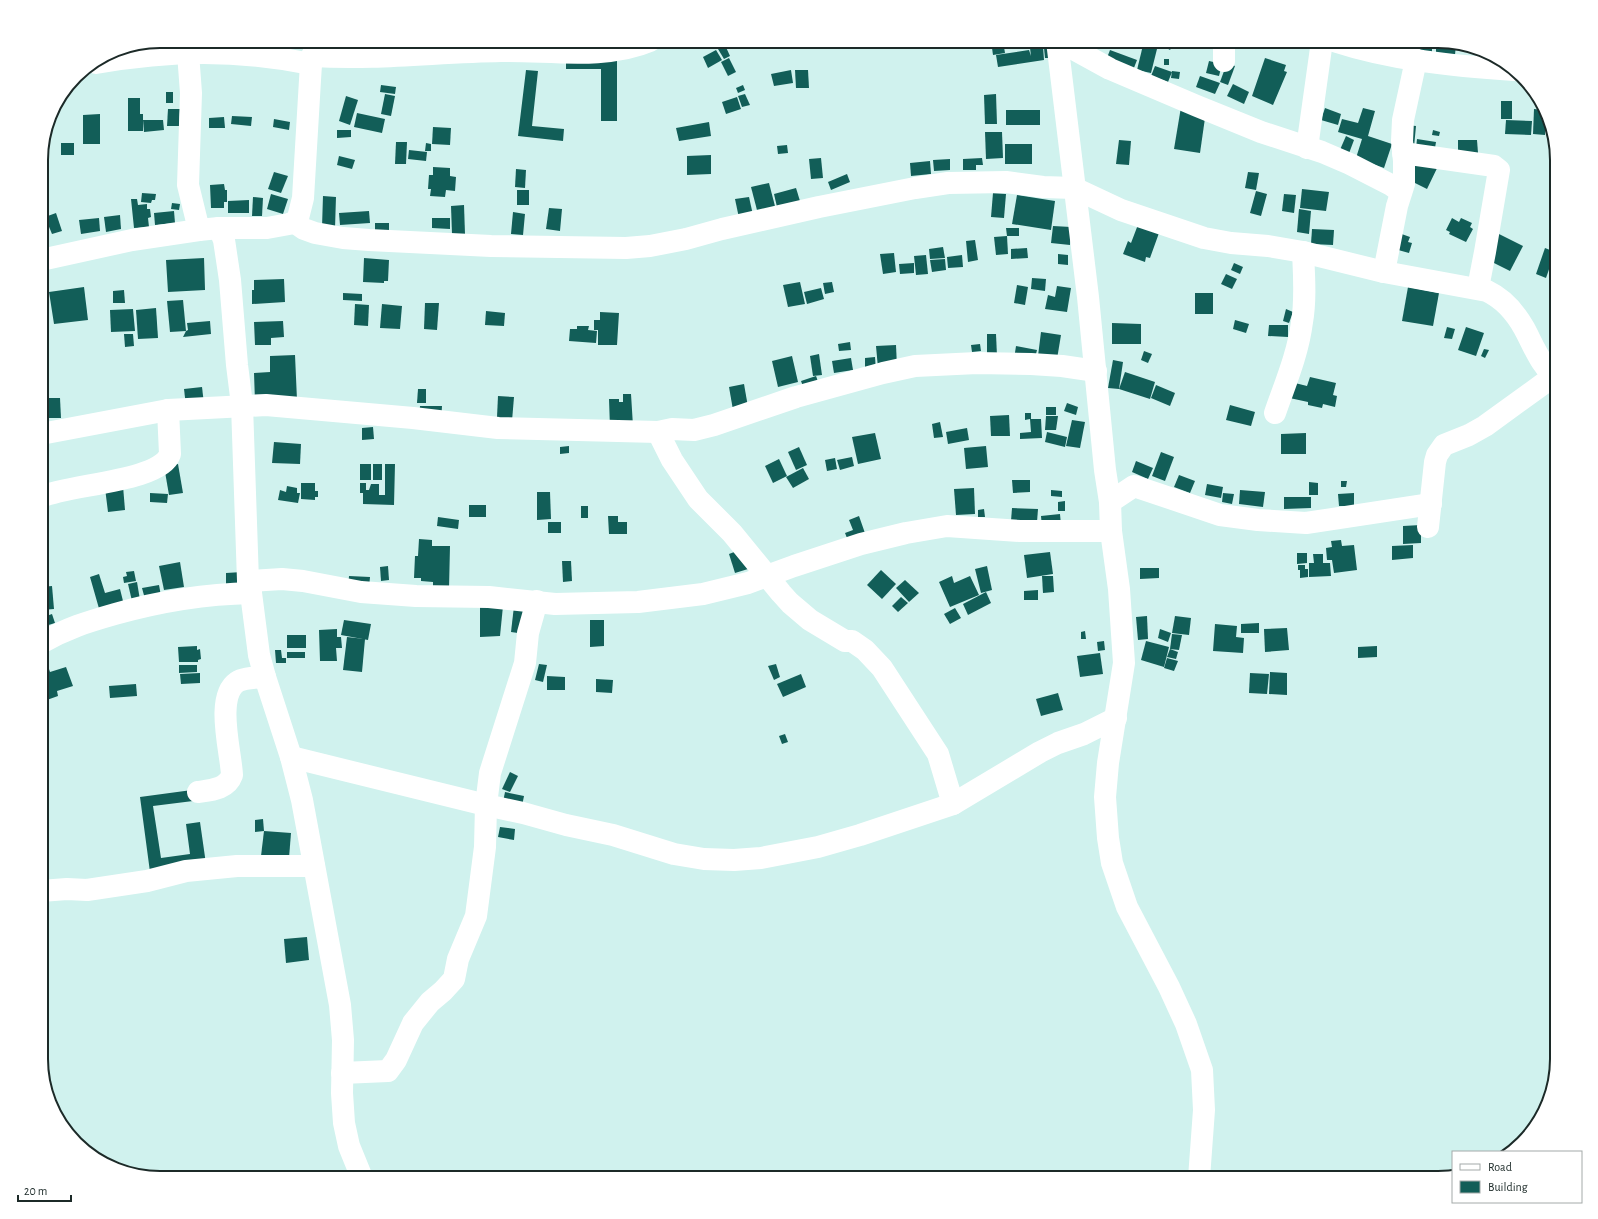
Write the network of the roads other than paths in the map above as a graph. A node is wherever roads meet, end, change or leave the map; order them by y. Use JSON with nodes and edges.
{"nodes":[{"id":1,"x":625,"y":48,"type":"edge"},
{"id":2,"x":1059,"y":48,"type":"edge"},
{"id":3,"x":1071,"y":48,"type":"edge"},
{"id":4,"x":1321,"y":48,"type":"edge"},
{"id":5,"x":1362,"y":48,"type":"edge"},
{"id":6,"x":188,"y":53,"type":"junction"},
{"id":7,"x":313,"y":53,"type":"edge"},
{"id":8,"x":1416,"y":60,"type":"junction"},
{"id":9,"x":107,"y":61,"type":"edge"},
{"id":10,"x":1503,"y":69,"type":"edge"},
{"id":11,"x":1307,"y":148,"type":"junction"},
{"id":12,"x":1403,"y":153,"type":"junction"},
{"id":13,"x":1074,"y":188,"type":"junction"},
{"id":14,"x":1401,"y":192,"type":"junction"},
{"id":15,"x":294,"y":222,"type":"junction"},
{"id":16,"x":209,"y":229,"type":"junction"},
{"id":17,"x":1303,"y":252,"type":"junction"},
{"id":18,"x":48,"y":258,"type":"edge"},
{"id":19,"x":1384,"y":272,"type":"junction"},
{"id":20,"x":1478,"y":288,"type":"junction"},
{"id":21,"x":1550,"y":370,"type":"edge"},
{"id":22,"x":1096,"y":371,"type":"junction"},
{"id":23,"x":1550,"y":380,"type":"edge"},
{"id":24,"x":242,"y":405,"type":"junction"},
{"id":25,"x":168,"y":410,"type":"junction"},
{"id":26,"x":1275,"y":414,"type":"dead end"},
{"id":27,"x":658,"y":432,"type":"junction"},
{"id":28,"x":48,"y":433,"type":"edge"},
{"id":29,"x":1105,"y":470,"type":"junction"},
{"id":30,"x":1134,"y":486,"type":"junction"},
{"id":31,"x":48,"y":494,"type":"edge"},
{"id":32,"x":1110,"y":502,"type":"junction"},
{"id":33,"x":1430,"y":504,"type":"junction"},
{"id":34,"x":1428,"y":527,"type":"dead end"},
{"id":35,"x":1111,"y":531,"type":"junction"},
{"id":36,"x":768,"y":576,"type":"junction"},
{"id":37,"x":250,"y":587,"type":"junction"},
{"id":38,"x":537,"y":601,"type":"junction"},
{"id":39,"x":48,"y":639,"type":"edge"},
{"id":40,"x":265,"y":677,"type":"junction"},
{"id":41,"x":1116,"y":718,"type":"junction"},
{"id":42,"x":291,"y":757,"type":"junction"},
{"id":43,"x":198,"y":792,"type":"dead end"},
{"id":44,"x":953,"y":804,"type":"junction"},
{"id":45,"x":486,"y":805,"type":"junction"},
{"id":46,"x":314,"y":866,"type":"junction"},
{"id":47,"x":48,"y":890,"type":"edge"},
{"id":48,"x":342,"y":1073,"type":"junction"},
{"id":49,"x":359,"y":1171,"type":"edge"},
{"id":50,"x":1200,"y":1171,"type":"edge"}],
"edges":[{"from":1,"to":7,"type":"street"},
{"from":2,"to":13,"type":"street"},
{"from":3,"to":11,"type":"street"},
{"from":4,"to":11,"type":"street"},
{"from":5,"to":8,"type":"street"},
{"from":6,"to":7,"type":"street"},
{"from":6,"to":9,"type":"street"},
{"from":6,"to":16,"type":"street"},
{"from":7,"to":15,"type":"street"},
{"from":8,"to":10,"type":"street"},
{"from":8,"to":12,"type":"street"},
{"from":11,"to":14,"type":"street"},
{"from":12,"to":14,"type":"street"},
{"from":12,"to":20,"type":"street"},
{"from":13,"to":15,"type":"street"},
{"from":13,"to":17,"type":"street"},
{"from":13,"to":22,"type":"street"},
{"from":14,"to":19,"type":"street"},
{"from":15,"to":16,"type":"street"},
{"from":16,"to":18,"type":"street"},
{"from":16,"to":24,"type":"street"},
{"from":17,"to":19,"type":"street"},
{"from":17,"to":26,"type":"street"},
{"from":19,"to":20,"type":"street"},
{"from":20,"to":21,"type":"street"},
{"from":22,"to":27,"type":"street"},
{"from":22,"to":29,"type":"street"},
{"from":23,"to":33,"type":"street"},
{"from":24,"to":25,"type":"street"},
{"from":24,"to":27,"type":"street"},
{"from":24,"to":37,"type":"street"},
{"from":25,"to":28,"type":"street"},
{"from":25,"to":31,"type":"street"},
{"from":27,"to":36,"type":"street"},
{"from":29,"to":30,"type":"street"},
{"from":29,"to":32,"type":"street"},
{"from":30,"to":32,"type":"street"},
{"from":30,"to":33,"type":"street"},
{"from":32,"to":35,"type":"street"},
{"from":33,"to":34,"type":"street"},
{"from":35,"to":36,"type":"street"},
{"from":35,"to":41,"type":"street"},
{"from":36,"to":38,"type":"street"},
{"from":36,"to":44,"type":"street"},
{"from":37,"to":38,"type":"street"},
{"from":37,"to":39,"type":"street"},
{"from":37,"to":40,"type":"street"},
{"from":38,"to":45,"type":"street"},
{"from":40,"to":42,"type":"street"},
{"from":40,"to":43,"type":"street"},
{"from":41,"to":44,"type":"street"},
{"from":41,"to":50,"type":"street"},
{"from":42,"to":45,"type":"street"},
{"from":42,"to":46,"type":"street"},
{"from":44,"to":45,"type":"street"},
{"from":45,"to":48,"type":"street"},
{"from":46,"to":47,"type":"street"},
{"from":46,"to":48,"type":"street"},
{"from":48,"to":49,"type":"street"}]}
